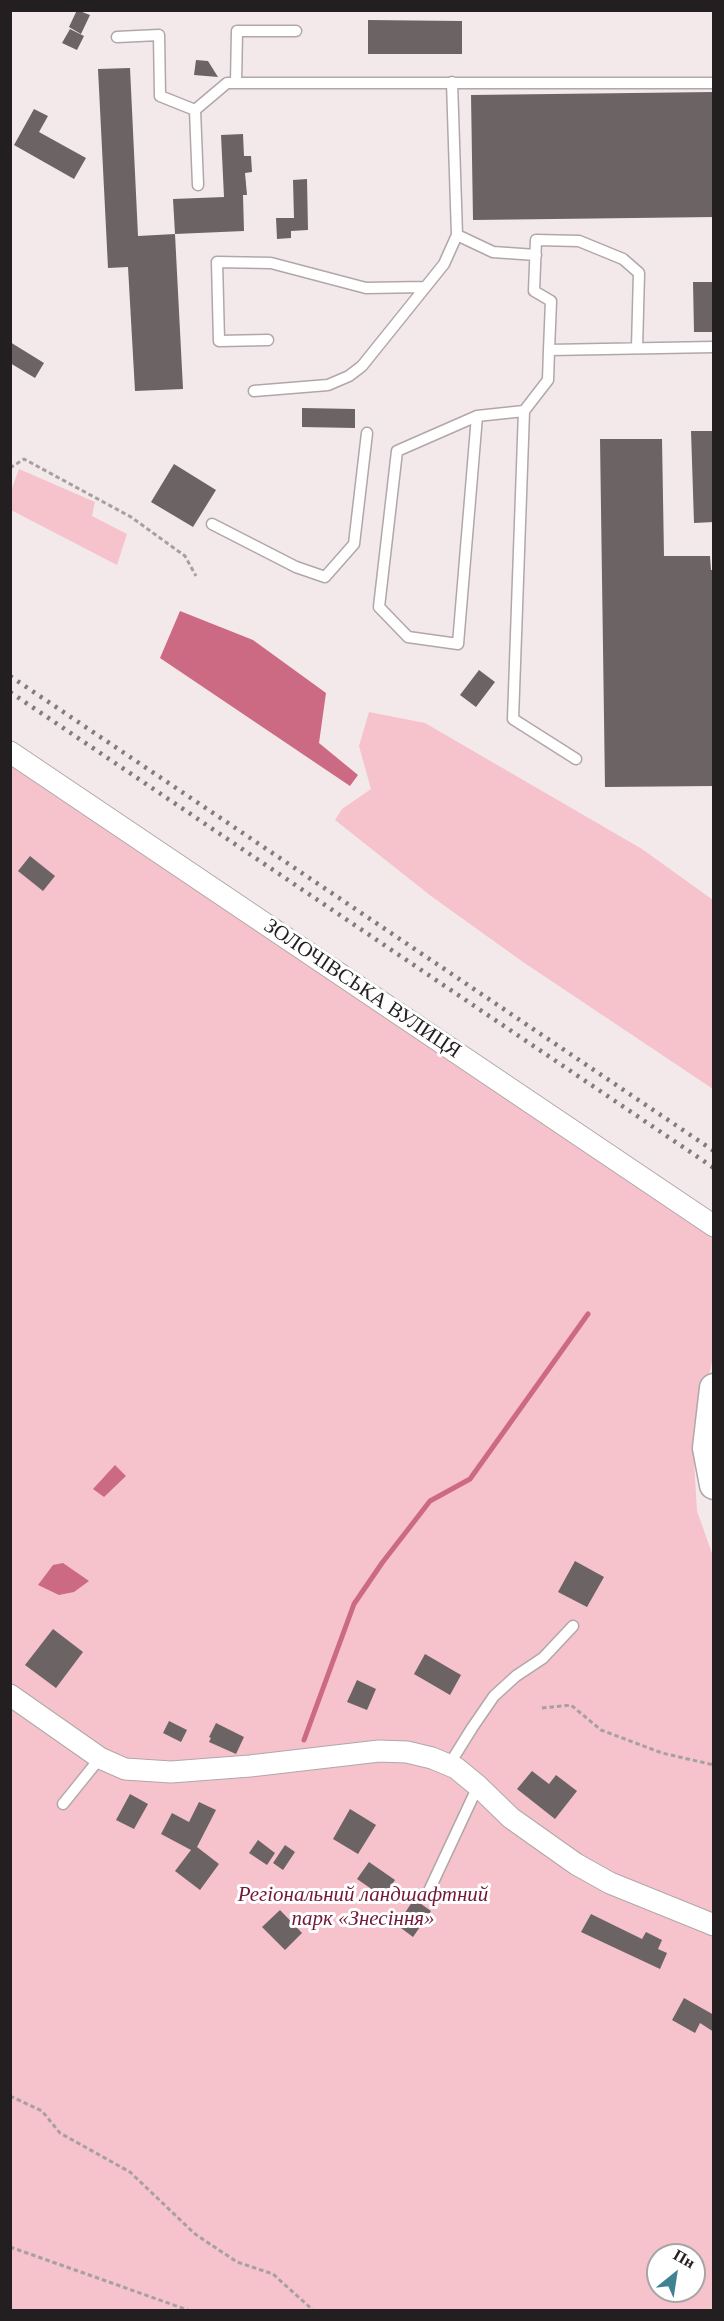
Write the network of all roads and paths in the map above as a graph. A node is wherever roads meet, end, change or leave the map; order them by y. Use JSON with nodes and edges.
{"nodes":[{"id":1,"x":296,"y":32,"type":"dead end"},
{"id":2,"x":117,"y":37,"type":"dead end"},
{"id":3,"x":453,"y":82,"type":"junction"},
{"id":4,"x":236,"y":83,"type":"junction"},
{"id":5,"x":714,"y":83,"type":"edge"},
{"id":6,"x":195,"y":110,"type":"junction"},
{"id":7,"x":198,"y":185,"type":"dead end"},
{"id":8,"x":457,"y":235,"type":"junction"},
{"id":9,"x":536,"y":255,"type":"junction"},
{"id":10,"x":425,"y":287,"type":"junction"},
{"id":11,"x":268,"y":340,"type":"dead end"},
{"id":12,"x":714,"y":347,"type":"edge"},
{"id":13,"x":637,"y":348,"type":"junction"},
{"id":14,"x":549,"y":350,"type":"junction"},
{"id":15,"x":254,"y":391,"type":"dead end"},
{"id":16,"x":524,"y":411,"type":"junction"},
{"id":17,"x":477,"y":416,"type":"junction"},
{"id":18,"x":367,"y":433,"type":"dead end"},
{"id":19,"x":10,"y":468,"type":"edge"},
{"id":20,"x":212,"y":524,"type":"dead end"},
{"id":21,"x":196,"y":576,"type":"dead end"},
{"id":22,"x":10,"y":752,"type":"edge"},
{"id":23,"x":576,"y":759,"type":"dead end"},
{"id":24,"x":714,"y":1226,"type":"edge"},
{"id":25,"x":714,"y":1388,"type":"edge"},
{"id":26,"x":714,"y":1485,"type":"edge"},
{"id":27,"x":573,"y":1626,"type":"dead end"},
{"id":28,"x":10,"y":1695,"type":"edge"},
{"id":29,"x":542,"y":1708,"type":"dead end"},
{"id":30,"x":100,"y":1758,"type":"junction"},
{"id":31,"x":449,"y":1765,"type":"junction"},
{"id":32,"x":714,"y":1765,"type":"edge"},
{"id":33,"x":478,"y":1786,"type":"junction"},
{"id":34,"x":63,"y":1804,"type":"dead end"},
{"id":35,"x":428,"y":1893,"type":"dead end"},
{"id":36,"x":714,"y":1925,"type":"edge"},
{"id":37,"x":10,"y":2096,"type":"edge"},
{"id":38,"x":10,"y":2247,"type":"edge"},
{"id":39,"x":188,"y":2310,"type":"edge"},
{"id":40,"x":313,"y":2310,"type":"edge"}],
"edges":[{"from":1,"to":4,"type":"lane"},
{"from":2,"to":6,"type":"lane"},
{"from":3,"to":4,"type":"lane"},
{"from":3,"to":5,"type":"lane"},
{"from":3,"to":8,"type":"lane"},
{"from":4,"to":6,"type":"lane"},
{"from":6,"to":7,"type":"lane"},
{"from":8,"to":9,"type":"lane"},
{"from":8,"to":10,"type":"lane"},
{"from":9,"to":13,"type":"lane"},
{"from":9,"to":14,"type":"lane"},
{"from":10,"to":11,"type":"lane"},
{"from":10,"to":15,"type":"lane"},
{"from":12,"to":13,"type":"lane"},
{"from":13,"to":14,"type":"lane"},
{"from":14,"to":16,"type":"lane"},
{"from":16,"to":17,"type":"lane"},
{"from":16,"to":23,"type":"lane"},
{"from":17,"to":17,"type":"lane"},
{"from":18,"to":20,"type":"lane"},
{"from":19,"to":21,"type":"path"},
{"from":22,"to":24,"type":"street","name":"ЗОЛОЧІВСЬКА ВУЛИЦЯ"},
{"from":25,"to":26,"type":"main road"},
{"from":27,"to":31,"type":"lane"},
{"from":28,"to":30,"type":"street"},
{"from":29,"to":32,"type":"path"},
{"from":30,"to":31,"type":"street"},
{"from":30,"to":34,"type":"lane"},
{"from":31,"to":33,"type":"street"},
{"from":33,"to":35,"type":"lane"},
{"from":33,"to":36,"type":"street"},
{"from":37,"to":40,"type":"path"},
{"from":38,"to":39,"type":"path"}]}
